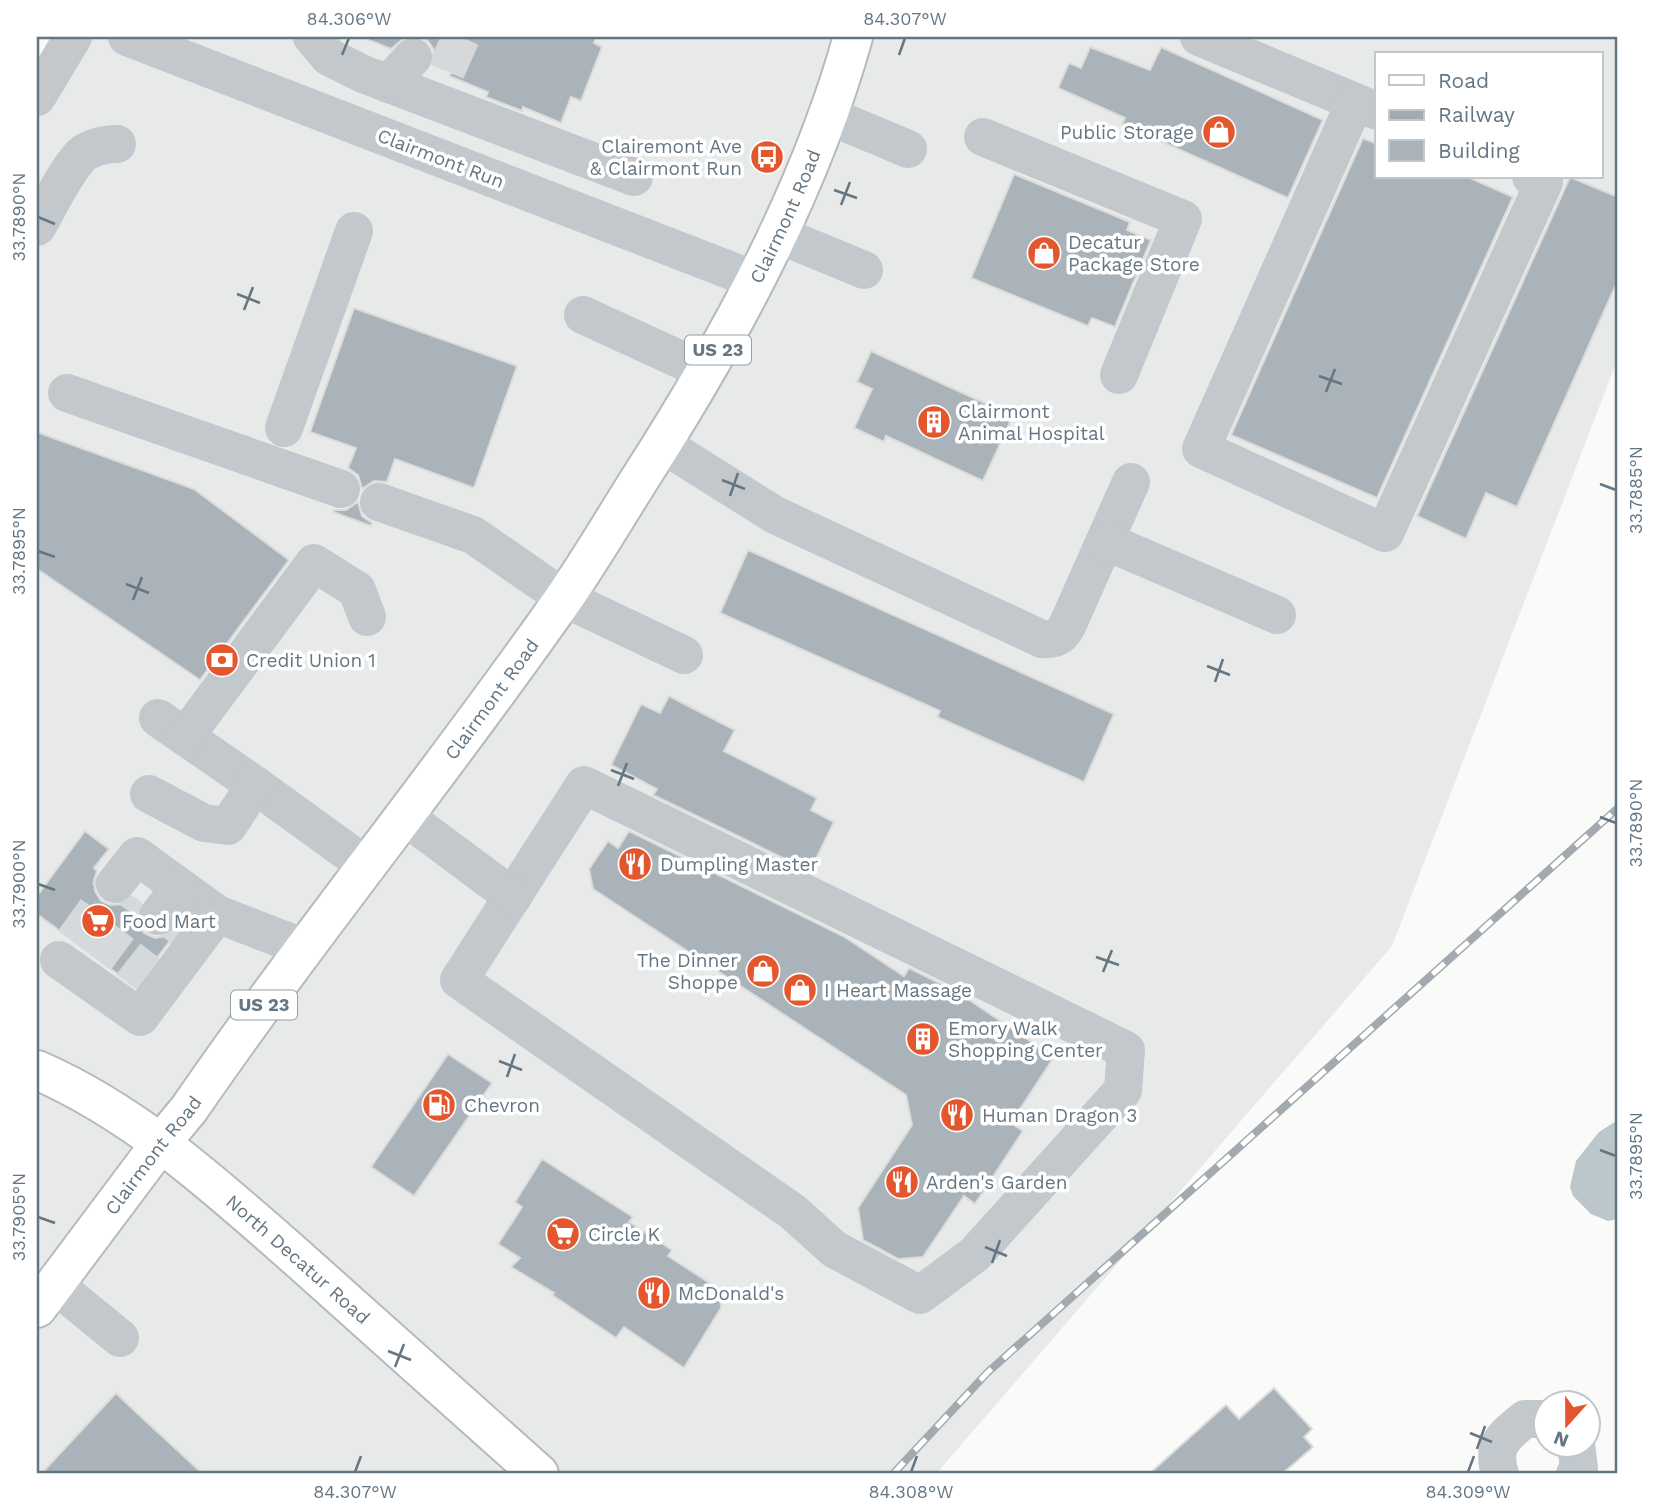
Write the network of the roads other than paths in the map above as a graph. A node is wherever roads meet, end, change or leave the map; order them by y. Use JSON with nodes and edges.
{"nodes":[{"id":1,"x":73,"y":37,"type":"edge"},
{"id":2,"x":127,"y":37,"type":"edge"},
{"id":3,"x":312,"y":37,"type":"edge"},
{"id":4,"x":1199,"y":37,"type":"edge"},
{"id":5,"x":846,"y":39,"type":"edge"},
{"id":6,"x":37,"y":97,"type":"edge"},
{"id":7,"x":1366,"y":107,"type":"edge"},
{"id":8,"x":827,"y":115,"type":"junction"},
{"id":9,"x":983,"y":137,"type":"dead end"},
{"id":10,"x":117,"y":144,"type":"dead end"},
{"id":11,"x":908,"y":149,"type":"dead end"},
{"id":12,"x":634,"y":177,"type":"dead end"},
{"id":13,"x":1534,"y":178,"type":"edge"},
{"id":14,"x":37,"y":227,"type":"edge"},
{"id":15,"x":354,"y":231,"type":"dead end"},
{"id":16,"x":776,"y":234,"type":"junction"},
{"id":17,"x":864,"y":270,"type":"dead end"},
{"id":18,"x":755,"y":280,"type":"junction"},
{"id":19,"x":583,"y":315,"type":"dead end"},
{"id":20,"x":705,"y":372,"type":"junction"},
{"id":21,"x":1119,"y":375,"type":"dead end"},
{"id":22,"x":67,"y":393,"type":"dead end"},
{"id":23,"x":284,"y":428,"type":"dead end"},
{"id":24,"x":662,"y":443,"type":"junction"},
{"id":25,"x":1131,"y":482,"type":"dead end"},
{"id":26,"x":341,"y":489,"type":"dead end"},
{"id":27,"x":379,"y":502,"type":"dead end"},
{"id":28,"x":1105,"y":541,"type":"junction"},
{"id":29,"x":564,"y":598,"type":"junction"},
{"id":30,"x":1277,"y":615,"type":"dead end"},
{"id":31,"x":366,"y":617,"type":"dead end"},
{"id":32,"x":684,"y":654,"type":"dead end"},
{"id":33,"x":255,"y":785,"type":"junction"},
{"id":34,"x":149,"y":794,"type":"dead end"},
{"id":35,"x":404,"y":816,"type":"junction"},
{"id":36,"x":367,"y":866,"type":"junction"},
{"id":37,"x":513,"y":897,"type":"junction"},
{"id":38,"x":305,"y":948,"type":"junction"},
{"id":39,"x":91,"y":974,"type":"edge"},
{"id":40,"x":37,"y":1070,"type":"edge"},
{"id":41,"x":160,"y":1144,"type":"junction"},
{"id":42,"x":46,"y":1297,"type":"edge"},
{"id":43,"x":120,"y":1338,"type":"dead end"},
{"id":44,"x":1532,"y":1419,"type":"edge"},
{"id":45,"x":1495,"y":1473,"type":"edge"},
{"id":46,"x":539,"y":1474,"type":"edge"}],
"edges":[{"from":1,"to":6,"type":"street"},
{"from":2,"to":18,"type":"street","name":"Clairmont Run"},
{"from":3,"to":12,"type":"street"},
{"from":4,"to":7,"type":"street"},
{"from":5,"to":8,"type":"main road","name":"Clairmont Road","number":"US 23"},
{"from":7,"to":13,"type":"street"},
{"from":8,"to":11,"type":"street"},
{"from":8,"to":16,"type":"main road","name":"Clairmont Road","number":"US 23"},
{"from":9,"to":21,"type":"street"},
{"from":10,"to":14,"type":"street"},
{"from":15,"to":23,"type":"street"},
{"from":16,"to":17,"type":"street"},
{"from":16,"to":18,"type":"main road","name":"Clairmont Road","number":"US 23"},
{"from":18,"to":20,"type":"main road","name":"Clairmont Road","number":"US 23"},
{"from":19,"to":20,"type":"street"},
{"from":20,"to":24,"type":"main road","name":"Clairmont Road","number":"US 23"},
{"from":22,"to":26,"type":"street"},
{"from":24,"to":28,"type":"street"},
{"from":24,"to":29,"type":"main road","name":"Clairmont Road","number":"US 23"},
{"from":25,"to":28,"type":"street"},
{"from":27,"to":29,"type":"street"},
{"from":28,"to":30,"type":"street"},
{"from":29,"to":32,"type":"street"},
{"from":29,"to":35,"type":"main road","name":"Clairmont Road","number":"US 23"},
{"from":31,"to":33,"type":"street"},
{"from":33,"to":34,"type":"street"},
{"from":33,"to":36,"type":"street"},
{"from":35,"to":36,"type":"main road","name":"Clairmont Road","number":"US 23"},
{"from":35,"to":37,"type":"street"},
{"from":36,"to":38,"type":"main road","name":"Clairmont Road","number":"US 23"},
{"from":37,"to":37,"type":"street"},
{"from":38,"to":39,"type":"street"},
{"from":38,"to":41,"type":"main road","name":"Clairmont Road","number":"US 23"},
{"from":40,"to":41,"type":"main road","name":"North Decatur Road"},
{"from":41,"to":42,"type":"main road","name":"Clairmont Road","number":"US 23"},
{"from":41,"to":46,"type":"main road","name":"North Decatur Road"},
{"from":42,"to":43,"type":"street"},
{"from":44,"to":45,"type":"street"}]}
